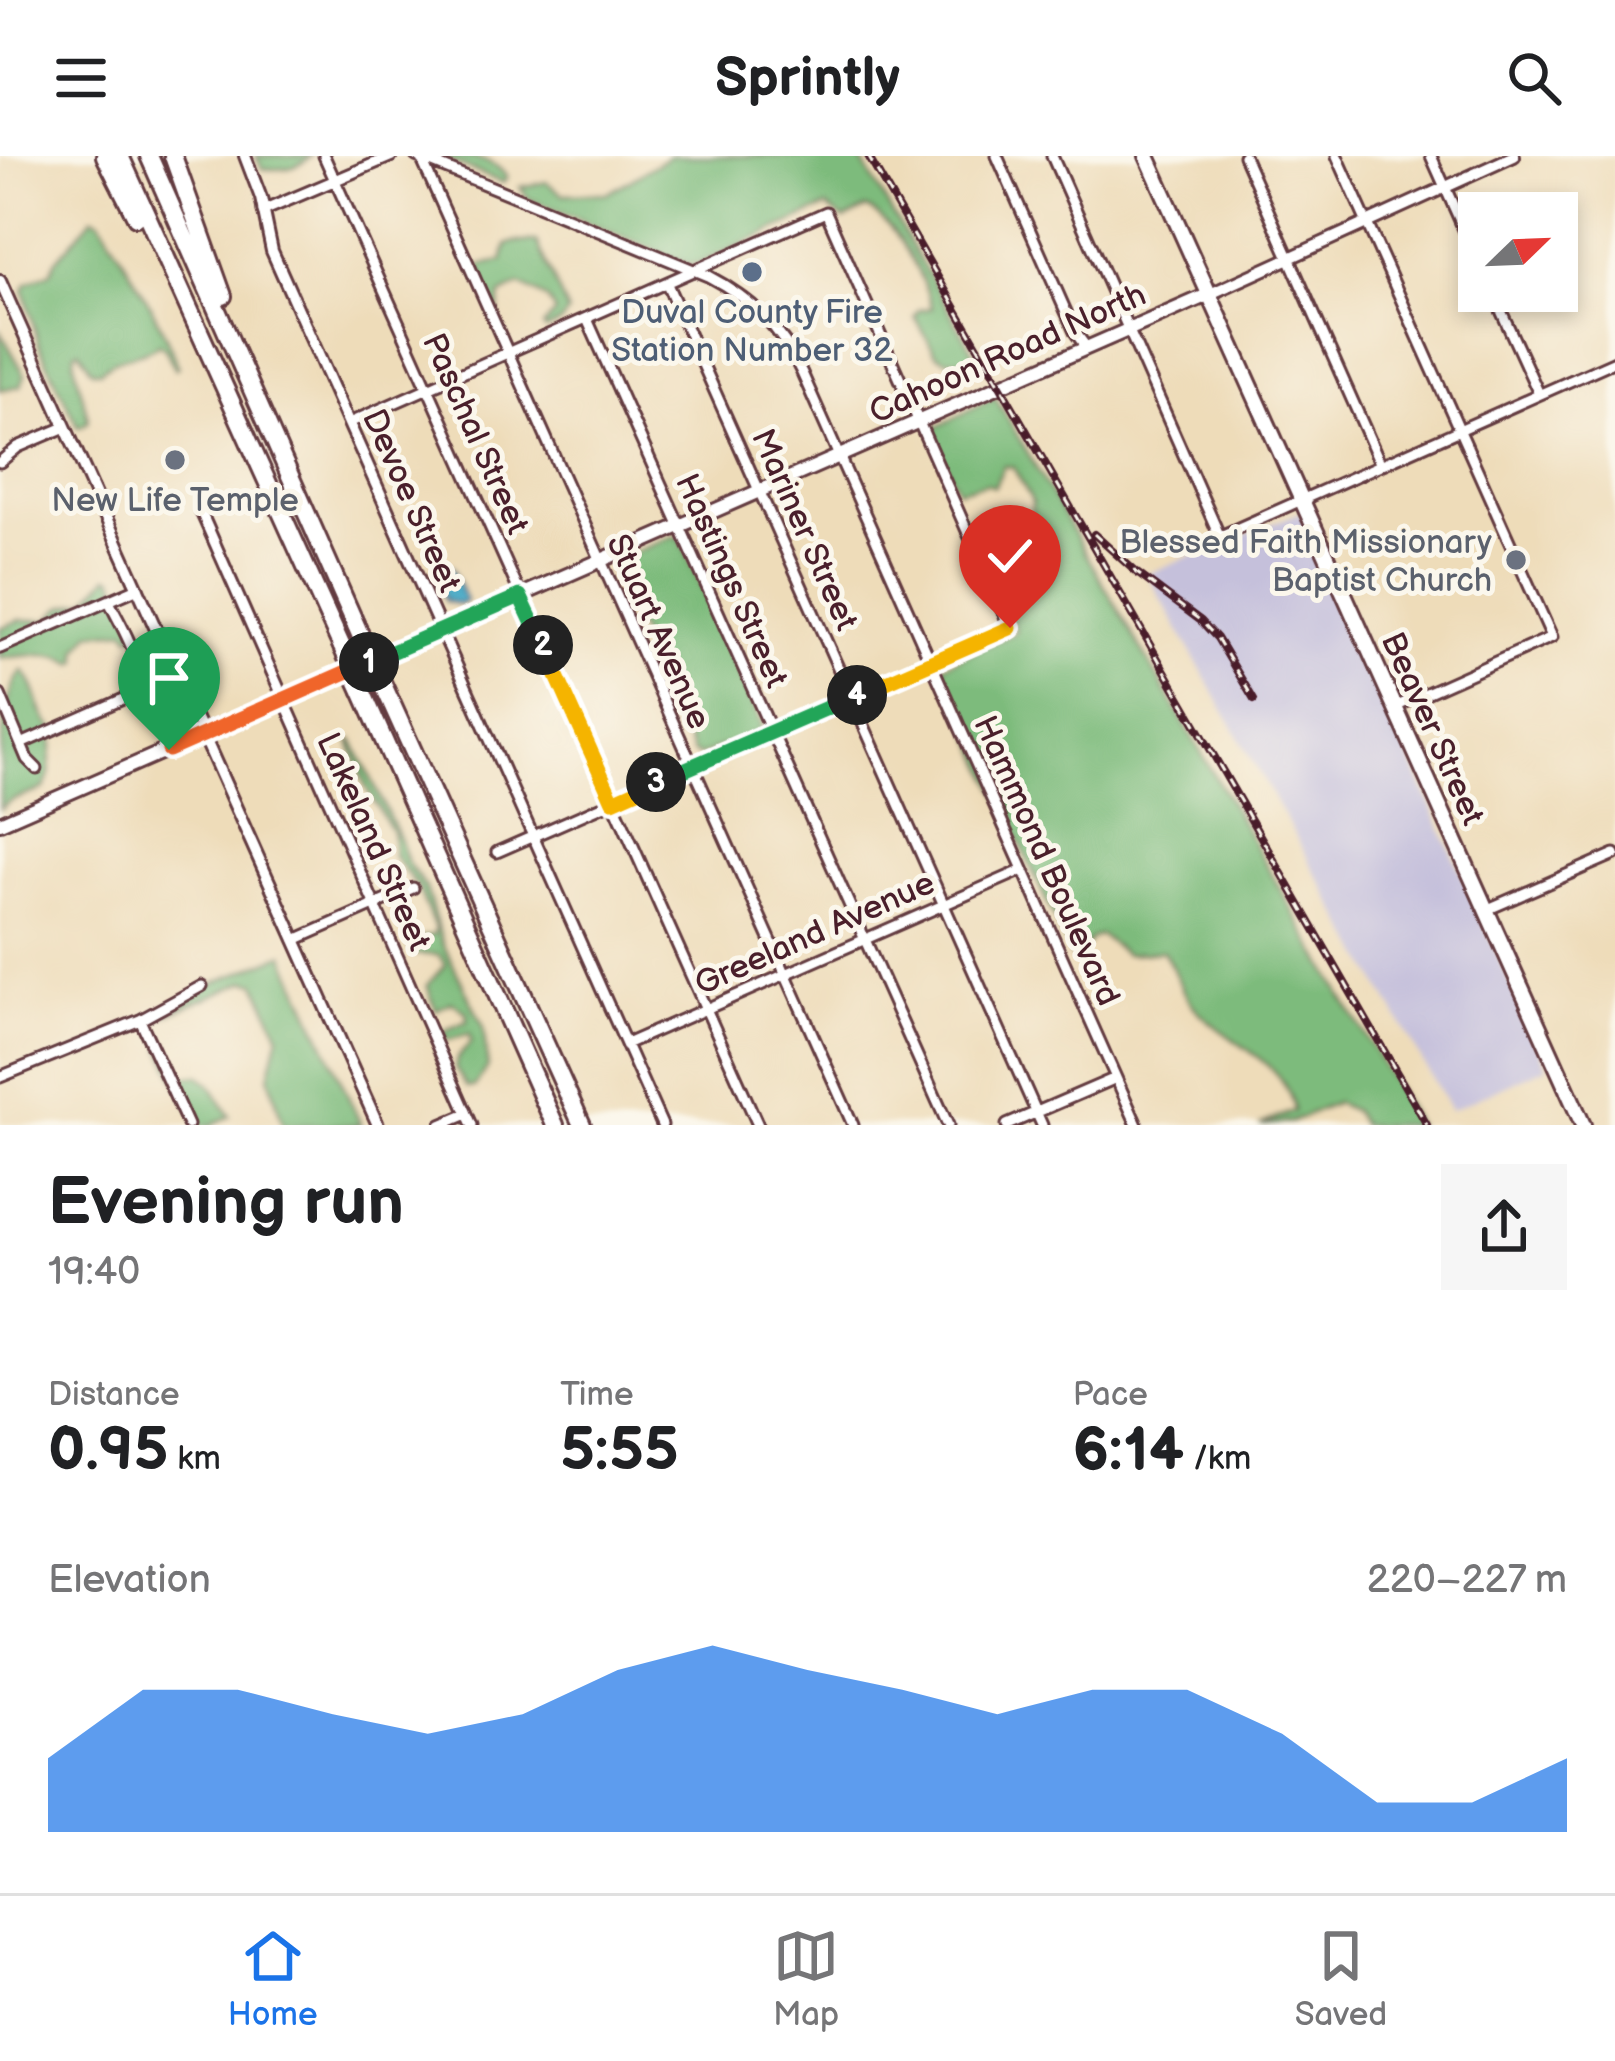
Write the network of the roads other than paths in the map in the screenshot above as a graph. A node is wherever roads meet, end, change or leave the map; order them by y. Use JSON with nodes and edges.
{"nodes":[{"id":1,"x":105,"y":156,"type":"edge"},
{"id":2,"x":120,"y":156,"type":"edge"},
{"id":3,"x":149,"y":156,"type":"edge"},
{"id":4,"x":173,"y":156,"type":"edge"},
{"id":5,"x":245,"y":156,"type":"edge"},
{"id":6,"x":323,"y":156,"type":"edge"},
{"id":7,"x":392,"y":156,"type":"edge"},
{"id":8,"x":997,"y":156,"type":"edge"},
{"id":9,"x":1052,"y":156,"type":"edge"},
{"id":10,"x":1148,"y":156,"type":"edge"},
{"id":11,"x":1244,"y":156,"type":"edge"},
{"id":12,"x":1337,"y":156,"type":"edge"},
{"id":13,"x":1431,"y":156,"type":"edge"},
{"id":14,"x":1514,"y":156,"type":"edge"},
{"id":15,"x":419,"y":157,"type":"edge"},
{"id":16,"x":334,"y":181,"type":"junction"},
{"id":17,"x":1445,"y":187,"type":"junction"},
{"id":18,"x":263,"y":211,"type":"junction"},
{"id":19,"x":1458,"y":216,"type":"edge"},
{"id":20,"x":1366,"y":222,"type":"junction"},
{"id":21,"x":1288,"y":257,"type":"junction"},
{"id":22,"x":694,"y":272,"type":"junction"},
{"id":23,"x":0,"y":281,"type":"edge"},
{"id":24,"x":667,"y":284,"type":"junction"},
{"id":25,"x":1210,"y":294,"type":"junction"},
{"id":26,"x":1502,"y":312,"type":"edge"},
{"id":27,"x":587,"y":319,"type":"junction"},
{"id":28,"x":1129,"y":328,"type":"junction"},
{"id":29,"x":1086,"y":347,"type":"junction"},
{"id":30,"x":507,"y":354,"type":"junction"},
{"id":31,"x":238,"y":355,"type":"junction"},
{"id":32,"x":210,"y":356,"type":"junction"},
{"id":33,"x":1615,"y":361,"type":"edge"},
{"id":34,"x":428,"y":388,"type":"junction"},
{"id":35,"x":1539,"y":394,"type":"junction"},
{"id":36,"x":918,"y":422,"type":"junction"},
{"id":37,"x":349,"y":423,"type":"junction"},
{"id":38,"x":65,"y":427,"type":"junction"},
{"id":39,"x":1459,"y":430,"type":"junction"},
{"id":40,"x":838,"y":456,"type":"junction"},
{"id":41,"x":0,"y":463,"type":"edge"},
{"id":42,"x":1381,"y":465,"type":"junction"},
{"id":43,"x":758,"y":490,"type":"junction"},
{"id":44,"x":1302,"y":501,"type":"junction"},
{"id":45,"x":201,"y":512,"type":"dead end"},
{"id":46,"x":679,"y":525,"type":"junction"},
{"id":47,"x":1220,"y":537,"type":"junction"},
{"id":48,"x":1200,"y":545,"type":"dead end"},
{"id":49,"x":599,"y":560,"type":"junction"},
{"id":50,"x":138,"y":588,"type":"junction"},
{"id":51,"x":520,"y":596,"type":"junction"},
{"id":52,"x":109,"y":601,"type":"junction"},
{"id":53,"x":441,"y":630,"type":"junction"},
{"id":54,"x":0,"y":648,"type":"edge"},
{"id":55,"x":930,"y":663,"type":"junction"},
{"id":56,"x":0,"y":695,"type":"edge"},
{"id":57,"x":851,"y":698,"type":"junction"},
{"id":58,"x":282,"y":700,"type":"junction"},
{"id":59,"x":1395,"y":706,"type":"junction"},
{"id":60,"x":772,"y":732,"type":"junction"},
{"id":61,"x":204,"y":735,"type":"junction"},
{"id":62,"x":21,"y":744,"type":"junction"},
{"id":63,"x":692,"y":766,"type":"junction"},
{"id":64,"x":37,"y":770,"type":"dead end"},
{"id":65,"x":613,"y":801,"type":"junction"},
{"id":66,"x":0,"y":823,"type":"edge"},
{"id":67,"x":533,"y":836,"type":"junction"},
{"id":68,"x":502,"y":850,"type":"dead end"},
{"id":69,"x":1615,"y":854,"type":"edge"},
{"id":70,"x":1023,"y":870,"type":"junction"},
{"id":71,"x":413,"y":888,"type":"dead end"},
{"id":72,"x":944,"y":904,"type":"junction"},
{"id":73,"x":374,"y":905,"type":"junction"},
{"id":74,"x":1486,"y":910,"type":"junction"},
{"id":75,"x":865,"y":939,"type":"junction"},
{"id":76,"x":295,"y":940,"type":"junction"},
{"id":77,"x":785,"y":975,"type":"junction"},
{"id":78,"x":202,"y":986,"type":"dead end"},
{"id":79,"x":705,"y":1009,"type":"junction"},
{"id":80,"x":505,"y":1011,"type":"junction"},
{"id":81,"x":140,"y":1020,"type":"junction"},
{"id":82,"x":626,"y":1044,"type":"junction"},
{"id":83,"x":0,"y":1077,"type":"edge"},
{"id":84,"x":1116,"y":1078,"type":"junction"},
{"id":85,"x":1036,"y":1112,"type":"junction"},
{"id":86,"x":470,"y":1119,"type":"edge"},
{"id":87,"x":188,"y":1125,"type":"edge"},
{"id":88,"x":378,"y":1125,"type":"edge"},
{"id":89,"x":441,"y":1125,"type":"edge"},
{"id":90,"x":544,"y":1125,"type":"edge"},
{"id":91,"x":555,"y":1125,"type":"edge"},
{"id":92,"x":582,"y":1125,"type":"edge"},
{"id":93,"x":662,"y":1125,"type":"edge"},
{"id":94,"x":758,"y":1125,"type":"edge"},
{"id":95,"x":853,"y":1125,"type":"edge"},
{"id":96,"x":948,"y":1125,"type":"edge"},
{"id":97,"x":1006,"y":1125,"type":"edge"},
{"id":98,"x":1042,"y":1125,"type":"edge"},
{"id":99,"x":1137,"y":1125,"type":"edge"},
{"id":100,"x":1583,"y":1125,"type":"edge"}],
"edges":[{"from":1,"to":32,"type":"highway"},
{"from":2,"to":32,"type":"highway"},
{"from":3,"to":31,"type":"highway"},
{"from":4,"to":31,"type":"highway"},
{"from":5,"to":18,"type":"street","name":"Devoe Street"},
{"from":6,"to":16,"type":"street","name":"Paschal Street"},
{"from":7,"to":16,"type":"street"},
{"from":8,"to":29,"type":"street"},
{"from":9,"to":28,"type":"street"},
{"from":10,"to":25,"type":"main road","name":"Beaver Street"},
{"from":11,"to":21,"type":"street"},
{"from":12,"to":20,"type":"street"},
{"from":13,"to":17,"type":"street"},
{"from":14,"to":17,"type":"street","name":"Cahoon Road North"},
{"from":15,"to":22,"type":"street","name":"Hammond Boulevard"},
{"from":15,"to":30,"type":"street","name":"Stuart Avenue"},
{"from":16,"to":18,"type":"street"},
{"from":16,"to":34,"type":"street","name":"Paschal Street"},
{"from":17,"to":19,"type":"street"},
{"from":17,"to":20,"type":"street","name":"Cahoon Road North"},
{"from":18,"to":37,"type":"street","name":"Devoe Street"},
{"from":20,"to":21,"type":"street","name":"Cahoon Road North"},
{"from":20,"to":39,"type":"street"},
{"from":21,"to":25,"type":"street","name":"Cahoon Road North"},
{"from":21,"to":42,"type":"street"},
{"from":22,"to":24,"type":"street"},
{"from":22,"to":36,"type":"street"},
{"from":22,"to":40,"type":"street","name":"Hammond Boulevard"},
{"from":23,"to":38,"type":"street"},
{"from":24,"to":27,"type":"street"},
{"from":24,"to":43,"type":"street","name":"Mariner Street"},
{"from":25,"to":28,"type":"main road","name":"Cahoon Road North"},
{"from":25,"to":44,"type":"main road","name":"Beaver Street"},
{"from":26,"to":35,"type":"street"},
{"from":27,"to":30,"type":"street"},
{"from":27,"to":46,"type":"street","name":"Hastings Street"},
{"from":28,"to":29,"type":"main road","name":"Cahoon Road North"},
{"from":28,"to":47,"type":"street"},
{"from":29,"to":36,"type":"main road","name":"Cahoon Road North"},
{"from":30,"to":34,"type":"street"},
{"from":30,"to":49,"type":"street","name":"Stuart Avenue"},
{"from":31,"to":92,"type":"highway","bridge":true},
{"from":32,"to":80,"type":"highway","bridge":true},
{"from":33,"to":35,"type":"street"},
{"from":34,"to":37,"type":"street"},
{"from":34,"to":51,"type":"street","name":"Paschal Street"},
{"from":35,"to":39,"type":"street"},
{"from":36,"to":40,"type":"main road","name":"Cahoon Road North"},
{"from":36,"to":55,"type":"street"},
{"from":37,"to":53,"type":"street","name":"Devoe Street"},
{"from":38,"to":41,"type":"street"},
{"from":38,"to":50,"type":"street"},
{"from":39,"to":42,"type":"street"},
{"from":39,"to":59,"type":"street"},
{"from":40,"to":43,"type":"main road","name":"Cahoon Road North"},
{"from":40,"to":55,"type":"street","name":"Hammond Boulevard"},
{"from":42,"to":44,"type":"street"},
{"from":43,"to":46,"type":"main road","name":"Cahoon Road North"},
{"from":43,"to":57,"type":"street","name":"Mariner Street"},
{"from":44,"to":47,"type":"street"},
{"from":44,"to":59,"type":"main road","name":"Beaver Street"},
{"from":45,"to":58,"type":"street","name":"Lakeland Street"},
{"from":46,"to":49,"type":"main road","name":"Cahoon Road North"},
{"from":46,"to":60,"type":"street","name":"Hastings Street"},
{"from":47,"to":48,"type":"street"},
{"from":49,"to":51,"type":"main road","name":"Cahoon Road North"},
{"from":49,"to":63,"type":"street","name":"Stuart Avenue"},
{"from":50,"to":52,"type":"street"},
{"from":50,"to":61,"type":"street"},
{"from":51,"to":53,"type":"main road","name":"Cahoon Road North"},
{"from":51,"to":65,"type":"street","name":"Paschal Street"},
{"from":52,"to":54,"type":"street"},
{"from":52,"to":62,"type":"street"},
{"from":53,"to":58,"type":"main road"},
{"from":53,"to":67,"type":"street","name":"Devoe Street"},
{"from":55,"to":57,"type":"street"},
{"from":55,"to":70,"type":"street","name":"Hammond Boulevard"},
{"from":56,"to":62,"type":"street"},
{"from":57,"to":60,"type":"street"},
{"from":57,"to":72,"type":"street","name":"Mariner Street"},
{"from":58,"to":61,"type":"main road"},
{"from":58,"to":73,"type":"street","name":"Lakeland Street"},
{"from":59,"to":74,"type":"main road","name":"Beaver Street"},
{"from":60,"to":63,"type":"street"},
{"from":60,"to":75,"type":"street","name":"Hastings Street"},
{"from":61,"to":66,"type":"main road"},
{"from":61,"to":76,"type":"street"},
{"from":62,"to":64,"type":"street"},
{"from":63,"to":65,"type":"street"},
{"from":63,"to":77,"type":"street","name":"Stuart Avenue"},
{"from":65,"to":67,"type":"street"},
{"from":65,"to":79,"type":"street","name":"Paschal Street"},
{"from":67,"to":68,"type":"street"},
{"from":67,"to":82,"type":"street","name":"Devoe Street"},
{"from":69,"to":74,"type":"street"},
{"from":70,"to":72,"type":"street","name":"Greeland Avenue"},
{"from":70,"to":84,"type":"street","name":"Hammond Boulevard"},
{"from":71,"to":73,"type":"street"},
{"from":72,"to":75,"type":"street","name":"Greeland Avenue"},
{"from":72,"to":85,"type":"street","name":"Mariner Street"},
{"from":73,"to":76,"type":"street"},
{"from":73,"to":86,"type":"street","name":"Lakeland Street"},
{"from":74,"to":100,"type":"main road","name":"Beaver Street"},
{"from":75,"to":77,"type":"street","name":"Greeland Avenue"},
{"from":75,"to":96,"type":"street","name":"Hastings Street"},
{"from":76,"to":88,"type":"street"},
{"from":77,"to":79,"type":"street","name":"Greeland Avenue"},
{"from":77,"to":95,"type":"street","name":"Stuart Avenue"},
{"from":78,"to":81,"type":"street"},
{"from":79,"to":82,"type":"street","name":"Greeland Avenue"},
{"from":79,"to":94,"type":"street","name":"Paschal Street"},
{"from":80,"to":90,"type":"highway"},
{"from":80,"to":91,"type":"highway"},
{"from":81,"to":83,"type":"street"},
{"from":81,"to":87,"type":"street"},
{"from":82,"to":93,"type":"street","name":"Devoe Street"},
{"from":84,"to":85,"type":"street"},
{"from":84,"to":99,"type":"street","name":"Hammond Boulevard"},
{"from":85,"to":97,"type":"street"},
{"from":85,"to":98,"type":"street","name":"Mariner Street"},
{"from":86,"to":89,"type":"street"}]}
